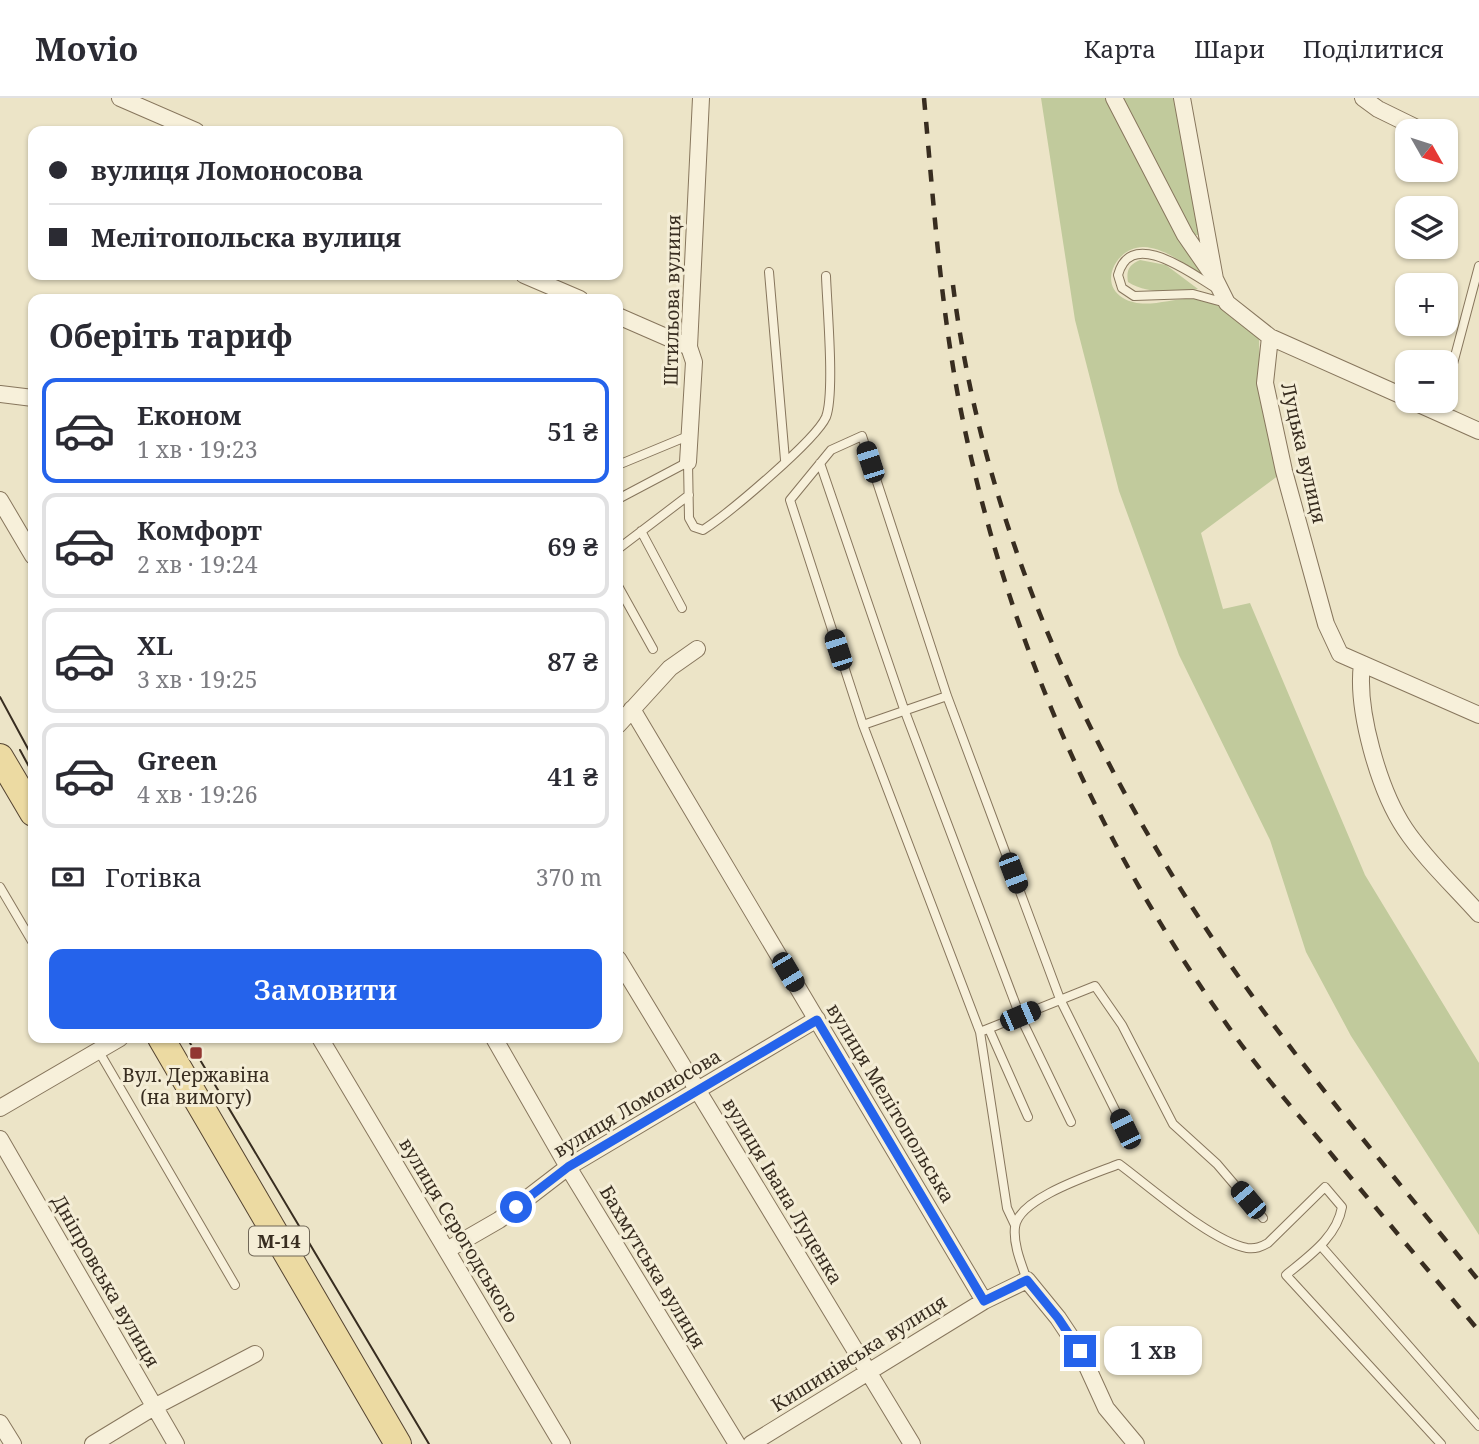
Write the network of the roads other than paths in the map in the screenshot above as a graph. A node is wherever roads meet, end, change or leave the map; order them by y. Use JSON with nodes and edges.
{"nodes":[{"id":1,"x":120,"y":98,"type":"edge"},
{"id":2,"x":701,"y":98,"type":"edge"},
{"id":3,"x":1114,"y":98,"type":"edge"},
{"id":4,"x":1182,"y":98,"type":"edge"},
{"id":5,"x":1363,"y":98,"type":"edge"},
{"id":6,"x":1398,"y":119,"type":"edge"},
{"id":7,"x":184,"y":126,"type":"edge"},
{"id":8,"x":1479,"y":266,"type":"edge"},
{"id":9,"x":769,"y":272,"type":"dead end"},
{"id":10,"x":826,"y":276,"type":"dead end"},
{"id":11,"x":536,"y":280,"type":"edge"},
{"id":12,"x":1221,"y":291,"type":"junction"},
{"id":13,"x":568,"y":294,"type":"edge"},
{"id":14,"x":623,"y":318,"type":"edge"},
{"id":15,"x":1270,"y":337,"type":"junction"},
{"id":16,"x":689,"y":347,"type":"junction"},
{"id":17,"x":1457,"y":350,"type":"edge"},
{"id":18,"x":1395,"y":393,"type":"edge"},
{"id":19,"x":0,"y":394,"type":"edge"},
{"id":20,"x":28,"y":397,"type":"edge"},
{"id":21,"x":1450,"y":413,"type":"edge"},
{"id":22,"x":1479,"y":430,"type":"edge"},
{"id":23,"x":688,"y":436,"type":"junction"},
{"id":24,"x":785,"y":460,"type":"junction"},
{"id":25,"x":688,"y":462,"type":"junction"},
{"id":26,"x":820,"y":463,"type":"junction"},
{"id":27,"x":623,"y":464,"type":"edge"},
{"id":28,"x":690,"y":495,"type":"junction"},
{"id":29,"x":623,"y":496,"type":"edge"},
{"id":30,"x":0,"y":500,"type":"edge"},
{"id":31,"x":640,"y":531,"type":"junction"},
{"id":32,"x":623,"y":545,"type":"edge"},
{"id":33,"x":28,"y":548,"type":"edge"},
{"id":34,"x":623,"y":595,"type":"edge"},
{"id":35,"x":682,"y":608,"type":"dead end"},
{"id":36,"x":653,"y":649,"type":"dead end"},
{"id":37,"x":697,"y":649,"type":"dead end"},
{"id":38,"x":1362,"y":664,"type":"junction"},
{"id":39,"x":947,"y":695,"type":"junction"},
{"id":40,"x":632,"y":709,"type":"junction"},
{"id":41,"x":904,"y":709,"type":"junction"},
{"id":42,"x":1479,"y":715,"type":"edge"},
{"id":43,"x":623,"y":719,"type":"edge"},
{"id":44,"x":863,"y":725,"type":"junction"},
{"id":45,"x":0,"y":757,"type":"edge"},
{"id":46,"x":9,"y":783,"type":"edge"},
{"id":47,"x":28,"y":808,"type":"edge"},
{"id":48,"x":0,"y":887,"type":"edge"},
{"id":49,"x":1479,"y":914,"type":"edge"},
{"id":50,"x":28,"y":935,"type":"edge"},
{"id":51,"x":623,"y":967,"type":"edge"},
{"id":52,"x":1060,"y":999,"type":"junction"},
{"id":53,"x":1020,"y":1016,"type":"junction"},
{"id":54,"x":817,"y":1020,"type":"junction"},
{"id":55,"x":984,"y":1030,"type":"junction"},
{"id":56,"x":109,"y":1043,"type":"edge"},
{"id":57,"x":164,"y":1043,"type":"edge"},
{"id":58,"x":323,"y":1043,"type":"edge"},
{"id":59,"x":497,"y":1043,"type":"edge"},
{"id":60,"x":98,"y":1051,"type":"junction"},
{"id":61,"x":698,"y":1090,"type":"junction"},
{"id":62,"x":0,"y":1108,"type":"edge"},
{"id":63,"x":1028,"y":1117,"type":"dead end"},
{"id":64,"x":1071,"y":1122,"type":"dead end"},
{"id":65,"x":1125,"y":1129,"type":"dead end"},
{"id":66,"x":0,"y":1139,"type":"edge"},
{"id":67,"x":568,"y":1167,"type":"junction"},
{"id":68,"x":1263,"y":1218,"type":"dead end"},
{"id":69,"x":1015,"y":1225,"type":"junction"},
{"id":70,"x":1321,"y":1246,"type":"junction"},
{"id":71,"x":447,"y":1250,"type":"junction"},
{"id":72,"x":1027,"y":1280,"type":"junction"},
{"id":73,"x":235,"y":1284,"type":"dead end"},
{"id":74,"x":984,"y":1301,"type":"junction"},
{"id":75,"x":254,"y":1354,"type":"dead end"},
{"id":76,"x":868,"y":1373,"type":"junction"},
{"id":77,"x":154,"y":1407,"type":"junction"},
{"id":78,"x":0,"y":1423,"type":"edge"},
{"id":79,"x":1479,"y":1426,"type":"edge"},
{"id":80,"x":13,"y":1444,"type":"edge"},
{"id":81,"x":93,"y":1444,"type":"edge"},
{"id":82,"x":176,"y":1444,"type":"edge"},
{"id":83,"x":398,"y":1444,"type":"edge"},
{"id":84,"x":562,"y":1444,"type":"edge"},
{"id":85,"x":737,"y":1444,"type":"edge"},
{"id":86,"x":751,"y":1444,"type":"edge"},
{"id":87,"x":912,"y":1444,"type":"edge"},
{"id":88,"x":1136,"y":1444,"type":"edge"},
{"id":89,"x":1441,"y":1444,"type":"edge"}],
"edges":[{"from":1,"to":7,"type":"street"},
{"from":2,"to":16,"type":"street","name":"Штильова вулиця"},
{"from":3,"to":12,"type":"street"},
{"from":4,"to":12,"type":"street"},
{"from":5,"to":6,"type":"street"},
{"from":8,"to":17,"type":"lane"},
{"from":9,"to":24,"type":"lane"},
{"from":10,"to":24,"type":"lane"},
{"from":11,"to":13,"type":"street"},
{"from":12,"to":12,"type":"lane"},
{"from":12,"to":15,"type":"street"},
{"from":14,"to":16,"type":"street"},
{"from":15,"to":18,"type":"street"},
{"from":15,"to":38,"type":"street","name":"Луцька вулиця"},
{"from":16,"to":23,"type":"street","name":"Штильова вулиця"},
{"from":19,"to":20,"type":"street"},
{"from":21,"to":22,"type":"street"},
{"from":23,"to":25,"type":"street","name":"Штильова вулиця"},
{"from":23,"to":27,"type":"lane"},
{"from":24,"to":28,"type":"lane"},
{"from":25,"to":28,"type":"lane"},
{"from":25,"to":29,"type":"lane"},
{"from":26,"to":39,"type":"lane"},
{"from":26,"to":41,"type":"lane"},
{"from":26,"to":44,"type":"lane"},
{"from":28,"to":31,"type":"lane"},
{"from":30,"to":33,"type":"street"},
{"from":31,"to":32,"type":"lane"},
{"from":31,"to":35,"type":"lane"},
{"from":34,"to":36,"type":"lane"},
{"from":37,"to":40,"type":"street"},
{"from":38,"to":42,"type":"street"},
{"from":38,"to":49,"type":"street"},
{"from":39,"to":41,"type":"lane"},
{"from":39,"to":52,"type":"lane"},
{"from":40,"to":43,"type":"street"},
{"from":40,"to":54,"type":"street","name":"вулиця Мелітопольська"},
{"from":41,"to":44,"type":"lane"},
{"from":41,"to":53,"type":"lane"},
{"from":44,"to":55,"type":"lane"},
{"from":45,"to":46,"type":"main road"},
{"from":46,"to":47,"type":"main road"},
{"from":48,"to":50,"type":"lane"},
{"from":51,"to":61,"type":"street","name":"вулиця Івана Луценка"},
{"from":52,"to":53,"type":"lane"},
{"from":52,"to":65,"type":"lane"},
{"from":52,"to":68,"type":"lane"},
{"from":53,"to":55,"type":"lane"},
{"from":53,"to":64,"type":"lane"},
{"from":54,"to":61,"type":"street","name":"вулиця Ломоносова"},
{"from":54,"to":74,"type":"street","name":"вулиця Мелітопольська"},
{"from":55,"to":63,"type":"lane"},
{"from":55,"to":69,"type":"lane"},
{"from":56,"to":60,"type":"street"},
{"from":57,"to":83,"type":"main road","number":"М-14"},
{"from":58,"to":71,"type":"street","name":"вулиця Сєрогодського"},
{"from":59,"to":67,"type":"street","name":"Бахмутська вулиця"},
{"from":60,"to":62,"type":"street"},
{"from":60,"to":73,"type":"lane"},
{"from":61,"to":67,"type":"street","name":"вулиця Ломоносова"},
{"from":61,"to":76,"type":"street","name":"вулиця Івана Луценка"},
{"from":66,"to":77,"type":"street","name":"Дніпровська вулиця"},
{"from":67,"to":71,"type":"street","name":"вулиця Ломоносова"},
{"from":67,"to":85,"type":"street","name":"Бахмутська вулиця"},
{"from":69,"to":70,"type":"lane"},
{"from":69,"to":72,"type":"lane"},
{"from":70,"to":79,"type":"lane"},
{"from":70,"to":89,"type":"lane"},
{"from":71,"to":84,"type":"street","name":"вулиця Сєрогодського"},
{"from":72,"to":74,"type":"street","name":"Кишинівська вулиця"},
{"from":72,"to":88,"type":"street"},
{"from":74,"to":76,"type":"street","name":"Кишинівська вулиця"},
{"from":75,"to":77,"type":"street"},
{"from":76,"to":86,"type":"street","name":"Кишинівська вулиця"},
{"from":76,"to":87,"type":"street","name":"вулиця Івана Луценка"},
{"from":77,"to":81,"type":"street"},
{"from":77,"to":82,"type":"street","name":"Дніпровська вулиця"},
{"from":78,"to":80,"type":"street"}]}
